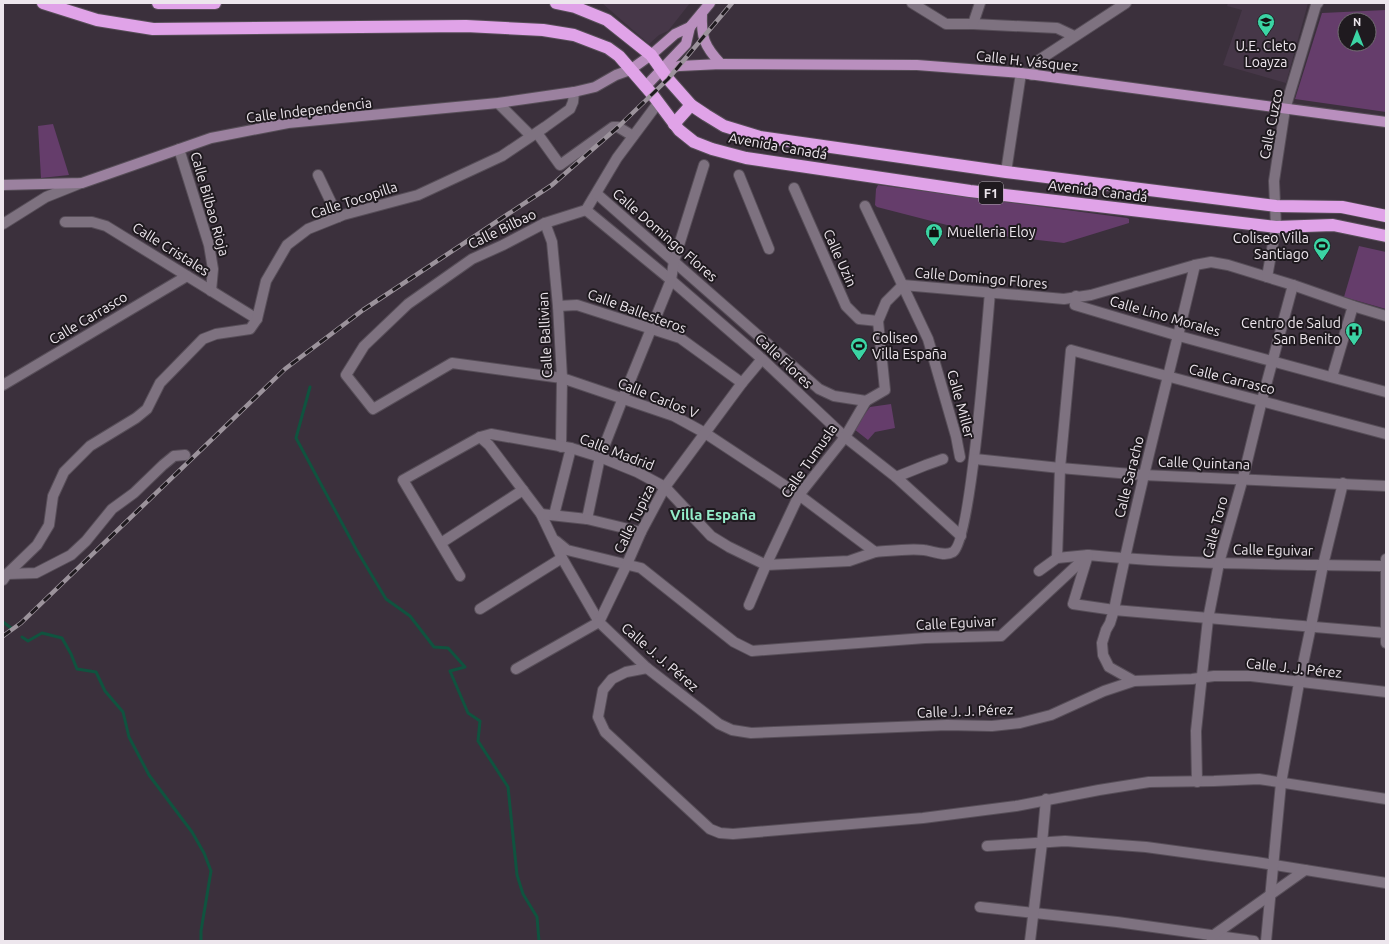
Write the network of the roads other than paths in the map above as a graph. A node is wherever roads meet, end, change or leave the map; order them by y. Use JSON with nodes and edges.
{"nodes":[{"id":1,"x":42,"y":3,"type":"edge"},
{"id":2,"x":158,"y":3,"type":"edge"},
{"id":3,"x":215,"y":3,"type":"edge"},
{"id":4,"x":556,"y":3,"type":"edge"},
{"id":5,"x":710,"y":3,"type":"edge"},
{"id":6,"x":912,"y":3,"type":"edge"},
{"id":7,"x":980,"y":3,"type":"edge"},
{"id":8,"x":1126,"y":3,"type":"edge"},
{"id":9,"x":1318,"y":3,"type":"edge"},
{"id":10,"x":702,"y":12,"type":"junction"},
{"id":11,"x":973,"y":24,"type":"junction"},
{"id":12,"x":690,"y":27,"type":"junction"},
{"id":13,"x":1074,"y":36,"type":"junction"},
{"id":14,"x":651,"y":55,"type":"junction"},
{"id":15,"x":721,"y":64,"type":"junction"},
{"id":16,"x":630,"y":70,"type":"junction"},
{"id":17,"x":662,"y":70,"type":"junction"},
{"id":18,"x":1021,"y":73,"type":"junction"},
{"id":19,"x":1032,"y":75,"type":"junction"},
{"id":20,"x":645,"y":87,"type":"junction"},
{"id":21,"x":574,"y":92,"type":"junction"},
{"id":22,"x":498,"y":103,"type":"junction"},
{"id":23,"x":658,"y":103,"type":"junction"},
{"id":24,"x":691,"y":105,"type":"junction"},
{"id":25,"x":1285,"y":109,"type":"junction"},
{"id":26,"x":1386,"y":122,"type":"edge"},
{"id":27,"x":674,"y":124,"type":"junction"},
{"id":28,"x":534,"y":134,"type":"junction"},
{"id":29,"x":633,"y":136,"type":"junction"},
{"id":30,"x":179,"y":149,"type":"junction"},
{"id":31,"x":704,"y":165,"type":"dead end"},
{"id":32,"x":1006,"y":172,"type":"junction"},
{"id":33,"x":318,"y":175,"type":"dead end"},
{"id":34,"x":739,"y":175,"type":"dead end"},
{"id":35,"x":82,"y":183,"type":"junction"},
{"id":36,"x":3,"y":185,"type":"edge"},
{"id":37,"x":794,"y":188,"type":"dead end"},
{"id":38,"x":597,"y":194,"type":"junction"},
{"id":39,"x":865,"y":206,"type":"dead end"},
{"id":40,"x":1276,"y":206,"type":"junction"},
{"id":41,"x":586,"y":210,"type":"junction"},
{"id":42,"x":1386,"y":216,"type":"edge"},
{"id":43,"x":338,"y":217,"type":"junction"},
{"id":44,"x":64,"y":222,"type":"dead end"},
{"id":45,"x":545,"y":223,"type":"junction"},
{"id":46,"x":3,"y":224,"type":"edge"},
{"id":47,"x":1276,"y":228,"type":"junction"},
{"id":48,"x":1386,"y":236,"type":"edge"},
{"id":49,"x":769,"y":249,"type":"dead end"},
{"id":50,"x":674,"y":262,"type":"junction"},
{"id":51,"x":1195,"y":265,"type":"junction"},
{"id":52,"x":187,"y":276,"type":"junction"},
{"id":53,"x":1267,"y":277,"type":"junction"},
{"id":54,"x":671,"y":280,"type":"junction"},
{"id":55,"x":903,"y":285,"type":"junction"},
{"id":56,"x":1293,"y":285,"type":"junction"},
{"id":57,"x":211,"y":291,"type":"junction"},
{"id":58,"x":990,"y":292,"type":"junction"},
{"id":59,"x":1076,"y":301,"type":"junction"},
{"id":60,"x":558,"y":306,"type":"junction"},
{"id":61,"x":1353,"y":306,"type":"junction"},
{"id":62,"x":1386,"y":316,"type":"edge"},
{"id":63,"x":257,"y":319,"type":"junction"},
{"id":64,"x":878,"y":322,"type":"junction"},
{"id":65,"x":651,"y":329,"type":"junction"},
{"id":66,"x":1179,"y":336,"type":"junction"},
{"id":67,"x":762,"y":359,"type":"junction"},
{"id":68,"x":1273,"y":360,"type":"junction"},
{"id":69,"x":1168,"y":377,"type":"junction"},
{"id":70,"x":1332,"y":377,"type":"junction"},
{"id":71,"x":562,"y":378,"type":"junction"},
{"id":72,"x":742,"y":383,"type":"junction"},
{"id":73,"x":3,"y":385,"type":"edge"},
{"id":74,"x":1386,"y":392,"type":"edge"},
{"id":75,"x":623,"y":398,"type":"junction"},
{"id":76,"x":1262,"y":400,"type":"junction"},
{"id":77,"x":866,"y":401,"type":"junction"},
{"id":78,"x":373,"y":409,"type":"joint"},
{"id":79,"x":705,"y":433,"type":"junction"},
{"id":80,"x":1386,"y":434,"type":"edge"},
{"id":81,"x":480,"y":437,"type":"junction"},
{"id":82,"x":845,"y":437,"type":"junction"},
{"id":83,"x":566,"y":448,"type":"junction"},
{"id":84,"x":185,"y":455,"type":"dead end"},
{"id":85,"x":600,"y":457,"type":"junction"},
{"id":86,"x":960,"y":457,"type":"dead end"},
{"id":87,"x":974,"y":458,"type":"junction"},
{"id":88,"x":943,"y":459,"type":"dead end"},
{"id":89,"x":1060,"y":468,"type":"junction"},
{"id":90,"x":1143,"y":475,"type":"junction"},
{"id":91,"x":896,"y":477,"type":"junction"},
{"id":92,"x":1243,"y":478,"type":"junction"},
{"id":93,"x":1343,"y":483,"type":"junction"},
{"id":94,"x":1386,"y":486,"type":"edge"},
{"id":95,"x":665,"y":487,"type":"junction"},
{"id":96,"x":523,"y":490,"type":"junction"},
{"id":97,"x":799,"y":495,"type":"junction"},
{"id":98,"x":541,"y":514,"type":"junction"},
{"id":99,"x":554,"y":515,"type":"junction"},
{"id":100,"x":587,"y":519,"type":"junction"},
{"id":101,"x":641,"y":532,"type":"junction"},
{"id":102,"x":961,"y":536,"type":"junction"},
{"id":103,"x":554,"y":540,"type":"junction"},
{"id":104,"x":441,"y":543,"type":"junction"},
{"id":105,"x":875,"y":552,"type":"junction"},
{"id":106,"x":1088,"y":555,"type":"junction"},
{"id":107,"x":562,"y":558,"type":"junction"},
{"id":108,"x":1057,"y":558,"type":"junction"},
{"id":109,"x":1124,"y":559,"type":"junction"},
{"id":110,"x":1386,"y":559,"type":"edge"},
{"id":111,"x":1219,"y":563,"type":"junction"},
{"id":112,"x":627,"y":564,"type":"junction"},
{"id":113,"x":766,"y":565,"type":"junction"},
{"id":114,"x":1323,"y":565,"type":"junction"},
{"id":115,"x":1386,"y":566,"type":"edge"},
{"id":116,"x":1039,"y":571,"type":"dead end"},
{"id":117,"x":460,"y":576,"type":"dead end"},
{"id":118,"x":5,"y":577,"type":"edge"},
{"id":119,"x":749,"y":606,"type":"dead end"},
{"id":120,"x":480,"y":609,"type":"dead end"},
{"id":121,"x":1114,"y":610,"type":"junction"},
{"id":122,"x":1208,"y":619,"type":"junction"},
{"id":123,"x":599,"y":622,"type":"junction"},
{"id":124,"x":1311,"y":626,"type":"junction"},
{"id":125,"x":1386,"y":633,"type":"edge"},
{"id":126,"x":1386,"y":643,"type":"edge"},
{"id":127,"x":647,"y":668,"type":"junction"},
{"id":128,"x":516,"y":670,"type":"dead end"},
{"id":129,"x":1202,"y":678,"type":"junction"},
{"id":130,"x":1134,"y":681,"type":"junction"},
{"id":131,"x":1299,"y":683,"type":"junction"},
{"id":132,"x":1386,"y":692,"type":"edge"},
{"id":133,"x":1197,"y":782,"type":"junction"},
{"id":134,"x":1281,"y":783,"type":"junction"},
{"id":135,"x":1046,"y":799,"type":"junction"},
{"id":136,"x":1386,"y":799,"type":"edge"},
{"id":137,"x":1042,"y":843,"type":"junction"},
{"id":138,"x":987,"y":846,"type":"dead end"},
{"id":139,"x":1273,"y":865,"type":"junction"},
{"id":140,"x":1306,"y":870,"type":"junction"},
{"id":141,"x":1386,"y":883,"type":"edge"},
{"id":142,"x":1270,"y":895,"type":"junction"},
{"id":143,"x":980,"y":907,"type":"dead end"},
{"id":144,"x":1033,"y":913,"type":"junction"},
{"id":145,"x":1209,"y":939,"type":"edge"},
{"id":146,"x":1030,"y":941,"type":"edge"},
{"id":147,"x":1254,"y":941,"type":"edge"},
{"id":148,"x":1266,"y":941,"type":"edge"}],
"edges":[{"from":1,"to":16,"type":"highway","name":"Avenida Canadá"},
{"from":2,"to":3,"type":"highway"},
{"from":4,"to":14,"type":"highway","name":"Avenida Canadá"},
{"from":5,"to":10,"type":"main road"},
{"from":6,"to":11,"type":"street"},
{"from":7,"to":11,"type":"street"},
{"from":8,"to":13,"type":"street"},
{"from":9,"to":25,"type":"street","name":"Calle Cuzco"},
{"from":10,"to":12,"type":"main road"},
{"from":10,"to":15,"type":"main road"},
{"from":11,"to":13,"type":"street"},
{"from":12,"to":14,"type":"main road"},
{"from":12,"to":17,"type":"main road"},
{"from":13,"to":19,"type":"street"},
{"from":14,"to":16,"type":"main road"},
{"from":14,"to":17,"type":"highway","name":"Avenida Canadá","number":"F1"},
{"from":15,"to":17,"type":"main road","name":"Calle H. Vásquez"},
{"from":15,"to":18,"type":"main road","name":"Calle H. Vásquez"},
{"from":16,"to":20,"type":"highway","name":"Avenida Canadá","number":"F1"},
{"from":16,"to":21,"type":"street","name":"Calle Independencia"},
{"from":17,"to":20,"type":"main road"},
{"from":17,"to":24,"type":"highway","name":"Avenida Canadá","number":"F1"},
{"from":18,"to":19,"type":"main road","name":"Calle H. Vásquez"},
{"from":18,"to":32,"type":"street"},
{"from":19,"to":25,"type":"main road","name":"Calle H. Vásquez"},
{"from":20,"to":23,"type":"highway","name":"Avenida Canadá","number":"F1"},
{"from":21,"to":22,"type":"street","name":"Calle Independencia"},
{"from":21,"to":28,"type":"street","name":"Calle Tocopilla"},
{"from":22,"to":28,"type":"street"},
{"from":22,"to":30,"type":"street","name":"Calle Independencia"},
{"from":23,"to":27,"type":"highway","name":"Avenida Canadá","number":"F1"},
{"from":23,"to":29,"type":"street"},
{"from":24,"to":27,"type":"highway"},
{"from":24,"to":32,"type":"highway","name":"Avenida Canadá","number":"F1"},
{"from":25,"to":26,"type":"main road","name":"Calle H. Vásquez"},
{"from":25,"to":40,"type":"street","name":"Calle Cuzco"},
{"from":27,"to":47,"type":"highway","name":"Avenida Canadá","number":"F1"},
{"from":28,"to":29,"type":"street"},
{"from":28,"to":43,"type":"street","name":"Calle Tocopilla"},
{"from":29,"to":38,"type":"street"},
{"from":30,"to":35,"type":"street","name":"Calle Independencia"},
{"from":30,"to":57,"type":"street","name":"Calle Bilbao Rioja"},
{"from":31,"to":50,"type":"street"},
{"from":32,"to":40,"type":"highway","name":"Avenida Canadá","number":"F1"},
{"from":33,"to":43,"type":"street"},
{"from":34,"to":49,"type":"street"},
{"from":35,"to":36,"type":"street"},
{"from":35,"to":46,"type":"street","name":"Calle Independencia"},
{"from":37,"to":64,"type":"street","name":"Calle Uzin"},
{"from":38,"to":41,"type":"street"},
{"from":38,"to":50,"type":"street","name":"Calle Domingo Flores"},
{"from":39,"to":55,"type":"street","name":"Calle Miller"},
{"from":40,"to":42,"type":"highway","name":"Avenida Canadá","number":"F1"},
{"from":40,"to":47,"type":"street"},
{"from":41,"to":45,"type":"street","name":"Calle Bilbao"},
{"from":41,"to":54,"type":"street","name":"Calle Flores"},
{"from":43,"to":63,"type":"street","name":"Calle Tocopilla"},
{"from":44,"to":52,"type":"street","name":"Calle Cristales"},
{"from":45,"to":60,"type":"street","name":"Calle Ballivian"},
{"from":45,"to":78,"type":"street","name":"Calle Bilbao"},
{"from":47,"to":48,"type":"highway","name":"Avenida Canadá","number":"F1"},
{"from":47,"to":53,"type":"street"},
{"from":50,"to":54,"type":"street"},
{"from":50,"to":77,"type":"street","name":"Calle Domingo Flores"},
{"from":51,"to":53,"type":"street","name":"Calle Domingo Flores"},
{"from":51,"to":59,"type":"street","name":"Calle Domingo Flores"},
{"from":51,"to":66,"type":"street","name":"Calle Saracho"},
{"from":52,"to":57,"type":"street","name":"Calle Cristales"},
{"from":52,"to":73,"type":"street","name":"Calle Carrasco"},
{"from":53,"to":56,"type":"street","name":"Calle Domingo Flores"},
{"from":54,"to":65,"type":"street"},
{"from":54,"to":67,"type":"street","name":"Calle Flores"},
{"from":55,"to":58,"type":"street","name":"Calle Domingo Flores"},
{"from":55,"to":64,"type":"street","name":"Calle Domingo Flores"},
{"from":55,"to":86,"type":"street","name":"Calle Miller"},
{"from":56,"to":61,"type":"street","name":"Calle Domingo Flores"},
{"from":56,"to":68,"type":"street","name":"Calle Toro"},
{"from":57,"to":63,"type":"street","name":"Calle Cristales"},
{"from":58,"to":59,"type":"street","name":"Calle Domingo Flores"},
{"from":58,"to":87,"type":"street"},
{"from":59,"to":66,"type":"street","name":"Calle Lino Morales"},
{"from":60,"to":65,"type":"street","name":"Calle Ballesteros"},
{"from":60,"to":71,"type":"street","name":"Calle Ballivian"},
{"from":61,"to":62,"type":"street","name":"Calle Domingo Flores"},
{"from":61,"to":70,"type":"street"},
{"from":63,"to":118,"type":"street"},
{"from":64,"to":77,"type":"street","name":"Calle Domingo Flores"},
{"from":65,"to":72,"type":"street","name":"Calle Ballesteros"},
{"from":65,"to":75,"type":"street"},
{"from":66,"to":68,"type":"street","name":"Calle Lino Morales"},
{"from":66,"to":69,"type":"street","name":"Calle Saracho"},
{"from":67,"to":72,"type":"street","name":"Calle Tupiza"},
{"from":67,"to":82,"type":"street","name":"Calle Flores"},
{"from":68,"to":70,"type":"street","name":"Calle Lino Morales"},
{"from":68,"to":76,"type":"street","name":"Calle Toro"},
{"from":69,"to":76,"type":"street","name":"Calle Carrasco"},
{"from":69,"to":89,"type":"street","name":"Calle Carrasco"},
{"from":69,"to":90,"type":"street","name":"Calle Saracho"},
{"from":70,"to":74,"type":"street","name":"Calle Lino Morales"},
{"from":71,"to":75,"type":"street","name":"Calle Carlos V"},
{"from":71,"to":78,"type":"street","name":"Calle Carlos V"},
{"from":71,"to":83,"type":"street","name":"Calle Ballivian"},
{"from":72,"to":79,"type":"street","name":"Calle Tupiza"},
{"from":75,"to":79,"type":"street","name":"Calle Carlos V"},
{"from":75,"to":85,"type":"street"},
{"from":76,"to":80,"type":"street","name":"Calle Carrasco"},
{"from":76,"to":92,"type":"street","name":"Calle Toro"},
{"from":77,"to":82,"type":"street","name":"Calle Tumusla"},
{"from":79,"to":95,"type":"street","name":"Calle Tupiza"},
{"from":79,"to":97,"type":"street","name":"Calle Carlos V"},
{"from":81,"to":83,"type":"street","name":"Calle Madrid"},
{"from":81,"to":96,"type":"street","name":"Calle J. J. Pérez"},
{"from":81,"to":104,"type":"street","name":"Calle Madrid"},
{"from":82,"to":91,"type":"street","name":"Calle Flores"},
{"from":82,"to":97,"type":"street","name":"Calle Tumusla"},
{"from":83,"to":85,"type":"street","name":"Calle Madrid"},
{"from":83,"to":99,"type":"street","name":"Calle Ballivian"},
{"from":84,"to":118,"type":"street"},
{"from":85,"to":95,"type":"street","name":"Calle Madrid"},
{"from":85,"to":100,"type":"street"},
{"from":87,"to":89,"type":"street","name":"Calle Quintana"},
{"from":87,"to":102,"type":"street"},
{"from":88,"to":91,"type":"street"},
{"from":89,"to":90,"type":"street","name":"Calle Quintana"},
{"from":89,"to":108,"type":"street"},
{"from":90,"to":92,"type":"street","name":"Calle Quintana"},
{"from":90,"to":109,"type":"street","name":"Calle Saracho"},
{"from":91,"to":102,"type":"street","name":"Calle Flores"},
{"from":92,"to":93,"type":"street","name":"Calle Quintana"},
{"from":92,"to":111,"type":"street","name":"Calle Toro"},
{"from":93,"to":94,"type":"street","name":"Calle Quintana"},
{"from":93,"to":114,"type":"street"},
{"from":95,"to":101,"type":"street","name":"Calle Tupiza"},
{"from":95,"to":113,"type":"street","name":"Calle Madrid"},
{"from":96,"to":98,"type":"street","name":"Calle J. J. Pérez"},
{"from":96,"to":104,"type":"street"},
{"from":97,"to":105,"type":"street","name":"Calle Carlos V"},
{"from":97,"to":113,"type":"street","name":"Calle Tumusla"},
{"from":98,"to":99,"type":"street"},
{"from":98,"to":103,"type":"street","name":"Calle J. J. Pérez"},
{"from":99,"to":100,"type":"street"},
{"from":100,"to":101,"type":"street"},
{"from":101,"to":112,"type":"street","name":"Calle Tupiza"},
{"from":102,"to":105,"type":"street"},
{"from":103,"to":107,"type":"street","name":"Calle J. J. Pérez"},
{"from":103,"to":112,"type":"street","name":"Calle Eguivar"},
{"from":104,"to":117,"type":"street"},
{"from":105,"to":113,"type":"street","name":"Calle Madrid"},
{"from":106,"to":108,"type":"street"},
{"from":106,"to":109,"type":"street","name":"Calle Eguivar"},
{"from":106,"to":112,"type":"street","name":"Calle Eguivar"},
{"from":106,"to":121,"type":"street"},
{"from":107,"to":120,"type":"street"},
{"from":107,"to":123,"type":"street","name":"Calle J. J. Pérez"},
{"from":108,"to":116,"type":"street"},
{"from":109,"to":111,"type":"street","name":"Calle Eguivar"},
{"from":109,"to":121,"type":"street","name":"Calle Saracho"},
{"from":110,"to":115,"type":"street"},
{"from":111,"to":114,"type":"street","name":"Calle Eguivar"},
{"from":111,"to":122,"type":"street","name":"Calle Toro"},
{"from":112,"to":123,"type":"street","name":"Calle Tupiza"},
{"from":113,"to":119,"type":"street","name":"Calle Tumusla"},
{"from":114,"to":115,"type":"street","name":"Calle Eguivar"},
{"from":114,"to":124,"type":"street"},
{"from":115,"to":125,"type":"street"},
{"from":121,"to":122,"type":"street"},
{"from":121,"to":130,"type":"street","name":"Calle Saracho"},
{"from":122,"to":124,"type":"street"},
{"from":122,"to":129,"type":"street","name":"Calle Toro"},
{"from":123,"to":127,"type":"street","name":"Calle J. J. Pérez"},
{"from":123,"to":128,"type":"street"},
{"from":124,"to":125,"type":"street"},
{"from":124,"to":131,"type":"street"},
{"from":125,"to":126,"type":"street"},
{"from":127,"to":130,"type":"street","name":"Calle J. J. Pérez"},
{"from":127,"to":135,"type":"street"},
{"from":129,"to":130,"type":"street","name":"Calle J. J. Pérez"},
{"from":129,"to":131,"type":"street","name":"Calle J. J. Pérez"},
{"from":129,"to":133,"type":"street","name":"Calle Toro"},
{"from":131,"to":132,"type":"street","name":"Calle J. J. Pérez"},
{"from":131,"to":134,"type":"street"},
{"from":133,"to":134,"type":"street"},
{"from":133,"to":135,"type":"street"},
{"from":134,"to":136,"type":"street"},
{"from":134,"to":139,"type":"street"},
{"from":135,"to":137,"type":"street"},
{"from":137,"to":138,"type":"street"},
{"from":137,"to":139,"type":"street"},
{"from":137,"to":144,"type":"street"},
{"from":139,"to":140,"type":"street"},
{"from":139,"to":142,"type":"street"},
{"from":140,"to":141,"type":"street"},
{"from":140,"to":142,"type":"street"},
{"from":142,"to":145,"type":"street"},
{"from":142,"to":148,"type":"street"},
{"from":143,"to":144,"type":"street"},
{"from":144,"to":145,"type":"street"},
{"from":144,"to":146,"type":"street"},
{"from":145,"to":147,"type":"street"}]}
